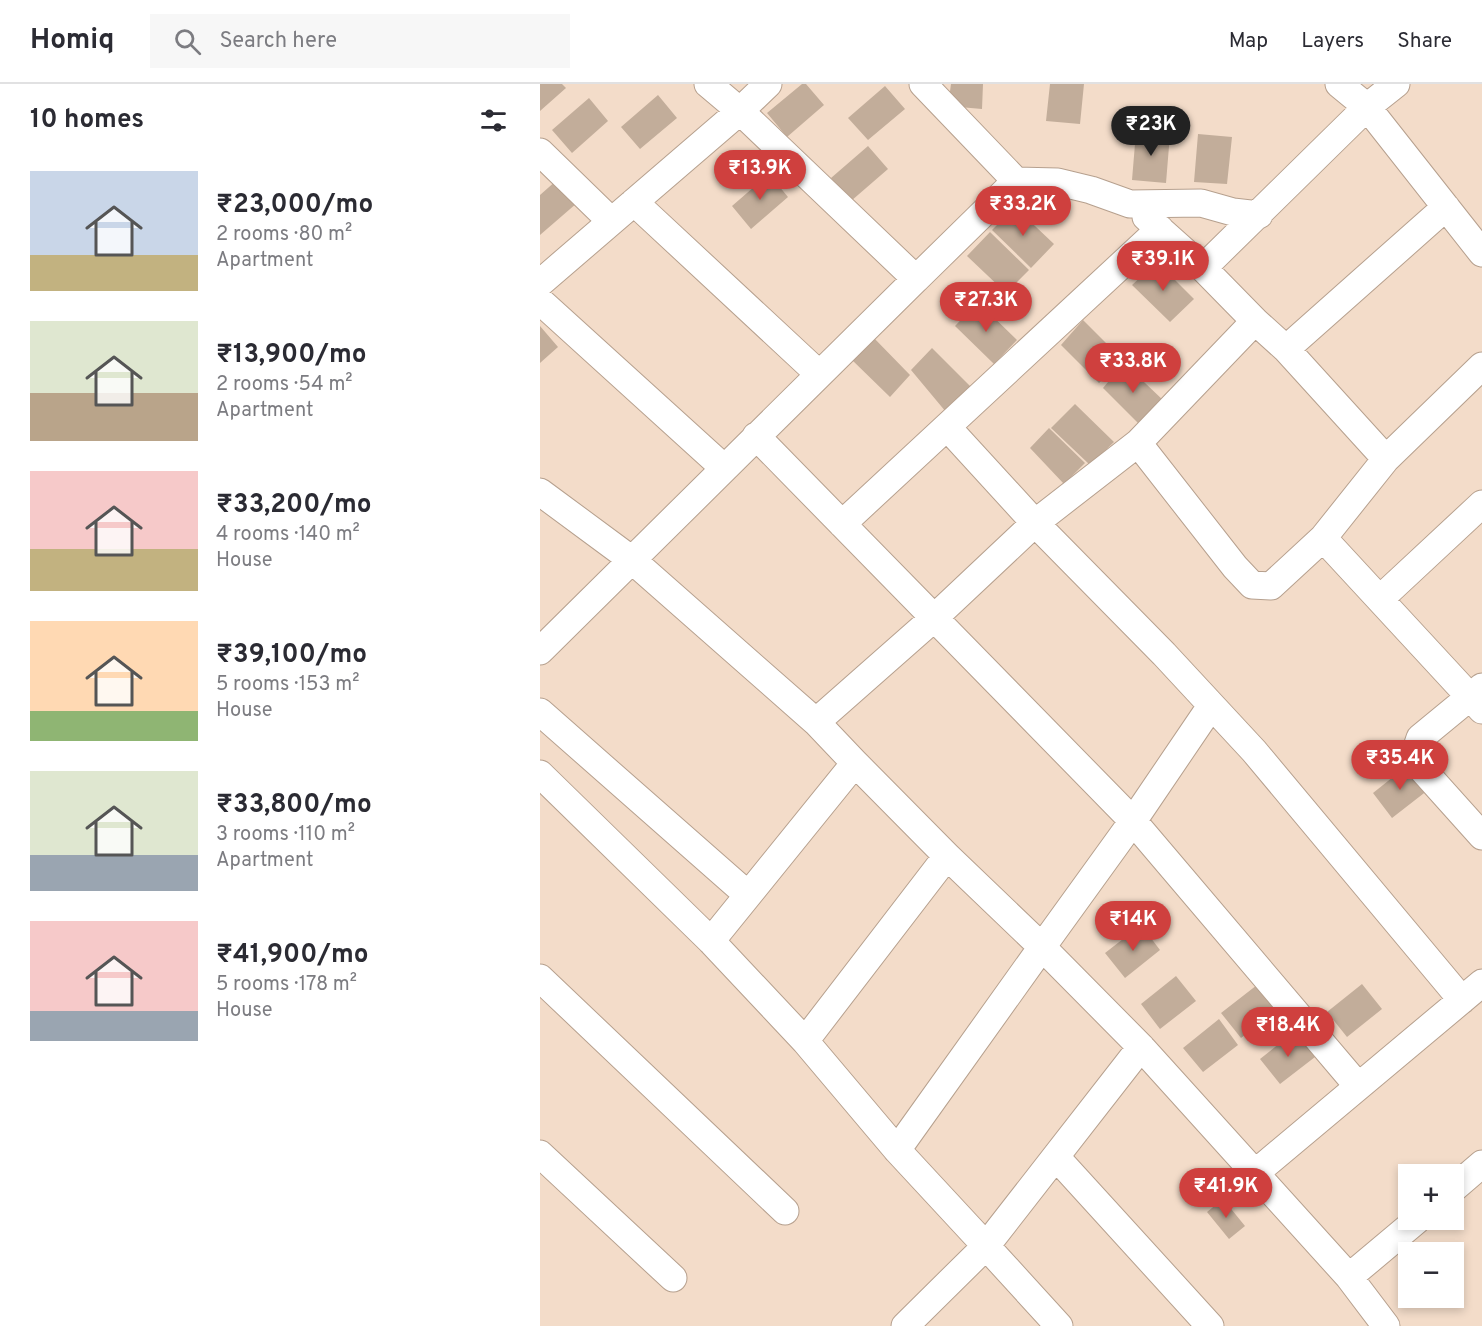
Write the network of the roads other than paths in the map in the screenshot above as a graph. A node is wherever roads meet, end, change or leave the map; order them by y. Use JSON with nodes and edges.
{"nodes":[{"id":1,"x":708,"y":84,"type":"edge"},
{"id":2,"x":768,"y":84,"type":"edge"},
{"id":3,"x":923,"y":84,"type":"edge"},
{"id":4,"x":1339,"y":84,"type":"edge"},
{"id":5,"x":1396,"y":84,"type":"edge"},
{"id":6,"x":1367,"y":108,"type":"junction"},
{"id":7,"x":740,"y":111,"type":"junction"},
{"id":8,"x":540,"y":152,"type":"edge"},
{"id":9,"x":1016,"y":181,"type":"junction"},
{"id":10,"x":634,"y":202,"type":"junction"},
{"id":11,"x":1130,"y":204,"type":"junction"},
{"id":12,"x":1446,"y":207,"type":"junction"},
{"id":13,"x":1259,"y":214,"type":"junction"},
{"id":14,"x":611,"y":221,"type":"junction"},
{"id":15,"x":1160,"y":229,"type":"junction"},
{"id":16,"x":1482,"y":253,"type":"edge"},
{"id":17,"x":1203,"y":268,"type":"junction"},
{"id":18,"x":916,"y":279,"type":"junction"},
{"id":19,"x":540,"y":282,"type":"edge"},
{"id":20,"x":540,"y":301,"type":"edge"},
{"id":21,"x":1255,"y":321,"type":"junction"},
{"id":22,"x":1286,"y":349,"type":"junction"},
{"id":23,"x":1482,"y":366,"type":"edge"},
{"id":24,"x":819,"y":374,"type":"junction"},
{"id":25,"x":948,"y":428,"type":"junction"},
{"id":26,"x":756,"y":436,"type":"junction"},
{"id":27,"x":1138,"y":443,"type":"junction"},
{"id":28,"x":1386,"y":459,"type":"junction"},
{"id":29,"x":724,"y":468,"type":"junction"},
{"id":30,"x":540,"y":492,"type":"edge"},
{"id":31,"x":1482,"y":504,"type":"edge"},
{"id":32,"x":1035,"y":523,"type":"junction"},
{"id":33,"x":842,"y":524,"type":"junction"},
{"id":34,"x":1323,"y":538,"type":"junction"},
{"id":35,"x":632,"y":560,"type":"junction"},
{"id":36,"x":1380,"y":599,"type":"junction"},
{"id":37,"x":934,"y":618,"type":"junction"},
{"id":38,"x":540,"y":651,"type":"edge"},
{"id":39,"x":1478,"y":698,"type":"edge"},
{"id":40,"x":1211,"y":706,"type":"junction"},
{"id":41,"x":540,"y":712,"type":"edge"},
{"id":42,"x":816,"y":722,"type":"junction"},
{"id":43,"x":855,"y":763,"type":"junction"},
{"id":44,"x":540,"y":774,"type":"edge"},
{"id":45,"x":1133,"y":821,"type":"junction"},
{"id":46,"x":1482,"y":836,"type":"edge"},
{"id":47,"x":947,"y":856,"type":"junction"},
{"id":48,"x":748,"y":895,"type":"junction"},
{"id":49,"x":711,"y":941,"type":"junction"},
{"id":50,"x":1042,"y":947,"type":"junction"},
{"id":51,"x":540,"y":978,"type":"edge"},
{"id":52,"x":1472,"y":992,"type":"edge"},
{"id":53,"x":806,"y":1041,"type":"junction"},
{"id":54,"x":1142,"y":1047,"type":"junction"},
{"id":55,"x":1358,"y":1086,"type":"junction"},
{"id":56,"x":897,"y":1150,"type":"junction"},
{"id":57,"x":540,"y":1154,"type":"edge"},
{"id":58,"x":1056,"y":1157,"type":"junction"},
{"id":59,"x":1482,"y":1164,"type":"edge"},
{"id":60,"x":1254,"y":1174,"type":"junction"},
{"id":61,"x":1464,"y":1179,"type":"edge"},
{"id":62,"x":785,"y":1211,"type":"dead end"},
{"id":63,"x":1405,"y":1230,"type":"edge"},
{"id":64,"x":986,"y":1246,"type":"junction"},
{"id":65,"x":1349,"y":1277,"type":"junction"},
{"id":66,"x":673,"y":1278,"type":"dead end"},
{"id":67,"x":905,"y":1326,"type":"edge"},
{"id":68,"x":1059,"y":1326,"type":"edge"},
{"id":69,"x":1210,"y":1326,"type":"edge"},
{"id":70,"x":1386,"y":1326,"type":"edge"}],
"edges":[{"from":1,"to":7,"type":"street"},
{"from":2,"to":7,"type":"street"},
{"from":3,"to":9,"type":"street"},
{"from":4,"to":6,"type":"street"},
{"from":5,"to":6,"type":"street"},
{"from":6,"to":12,"type":"street"},
{"from":6,"to":13,"type":"street"},
{"from":7,"to":10,"type":"street"},
{"from":7,"to":18,"type":"street"},
{"from":8,"to":14,"type":"street"},
{"from":9,"to":11,"type":"street"},
{"from":9,"to":18,"type":"street"},
{"from":10,"to":14,"type":"street"},
{"from":10,"to":24,"type":"street"},
{"from":11,"to":13,"type":"street"},
{"from":11,"to":15,"type":"street"},
{"from":12,"to":16,"type":"street"},
{"from":12,"to":22,"type":"street"},
{"from":13,"to":17,"type":"street"},
{"from":14,"to":19,"type":"street"},
{"from":15,"to":17,"type":"street"},
{"from":15,"to":25,"type":"street"},
{"from":17,"to":21,"type":"street"},
{"from":18,"to":24,"type":"street"},
{"from":20,"to":29,"type":"street"},
{"from":21,"to":22,"type":"street"},
{"from":21,"to":27,"type":"street"},
{"from":22,"to":28,"type":"street"},
{"from":23,"to":28,"type":"street"},
{"from":24,"to":26,"type":"street"},
{"from":25,"to":32,"type":"street"},
{"from":25,"to":33,"type":"street"},
{"from":26,"to":29,"type":"street"},
{"from":26,"to":33,"type":"street"},
{"from":27,"to":32,"type":"street"},
{"from":27,"to":34,"type":"street"},
{"from":28,"to":34,"type":"street"},
{"from":29,"to":35,"type":"street"},
{"from":30,"to":35,"type":"street"},
{"from":31,"to":36,"type":"street"},
{"from":32,"to":37,"type":"street"},
{"from":32,"to":40,"type":"street"},
{"from":33,"to":37,"type":"street"},
{"from":34,"to":36,"type":"street"},
{"from":35,"to":38,"type":"street"},
{"from":35,"to":42,"type":"street"},
{"from":36,"to":39,"type":"street"},
{"from":37,"to":42,"type":"street"},
{"from":37,"to":45,"type":"street"},
{"from":39,"to":46,"type":"street"},
{"from":40,"to":45,"type":"street"},
{"from":40,"to":52,"type":"street"},
{"from":41,"to":48,"type":"street"},
{"from":42,"to":43,"type":"street"},
{"from":43,"to":47,"type":"street"},
{"from":43,"to":48,"type":"street"},
{"from":44,"to":49,"type":"street"},
{"from":45,"to":50,"type":"street"},
{"from":45,"to":55,"type":"street"},
{"from":47,"to":50,"type":"street"},
{"from":47,"to":53,"type":"street"},
{"from":48,"to":49,"type":"street"},
{"from":49,"to":53,"type":"street"},
{"from":50,"to":54,"type":"street"},
{"from":50,"to":56,"type":"street"},
{"from":51,"to":62,"type":"street"},
{"from":52,"to":55,"type":"street"},
{"from":53,"to":56,"type":"street"},
{"from":54,"to":58,"type":"street"},
{"from":54,"to":60,"type":"street"},
{"from":55,"to":60,"type":"street"},
{"from":56,"to":64,"type":"street"},
{"from":57,"to":66,"type":"street"},
{"from":58,"to":64,"type":"street"},
{"from":58,"to":69,"type":"street"},
{"from":59,"to":61,"type":"street"},
{"from":60,"to":65,"type":"street"},
{"from":63,"to":65,"type":"street"},
{"from":64,"to":67,"type":"street"},
{"from":64,"to":68,"type":"street"},
{"from":65,"to":70,"type":"street"}]}
